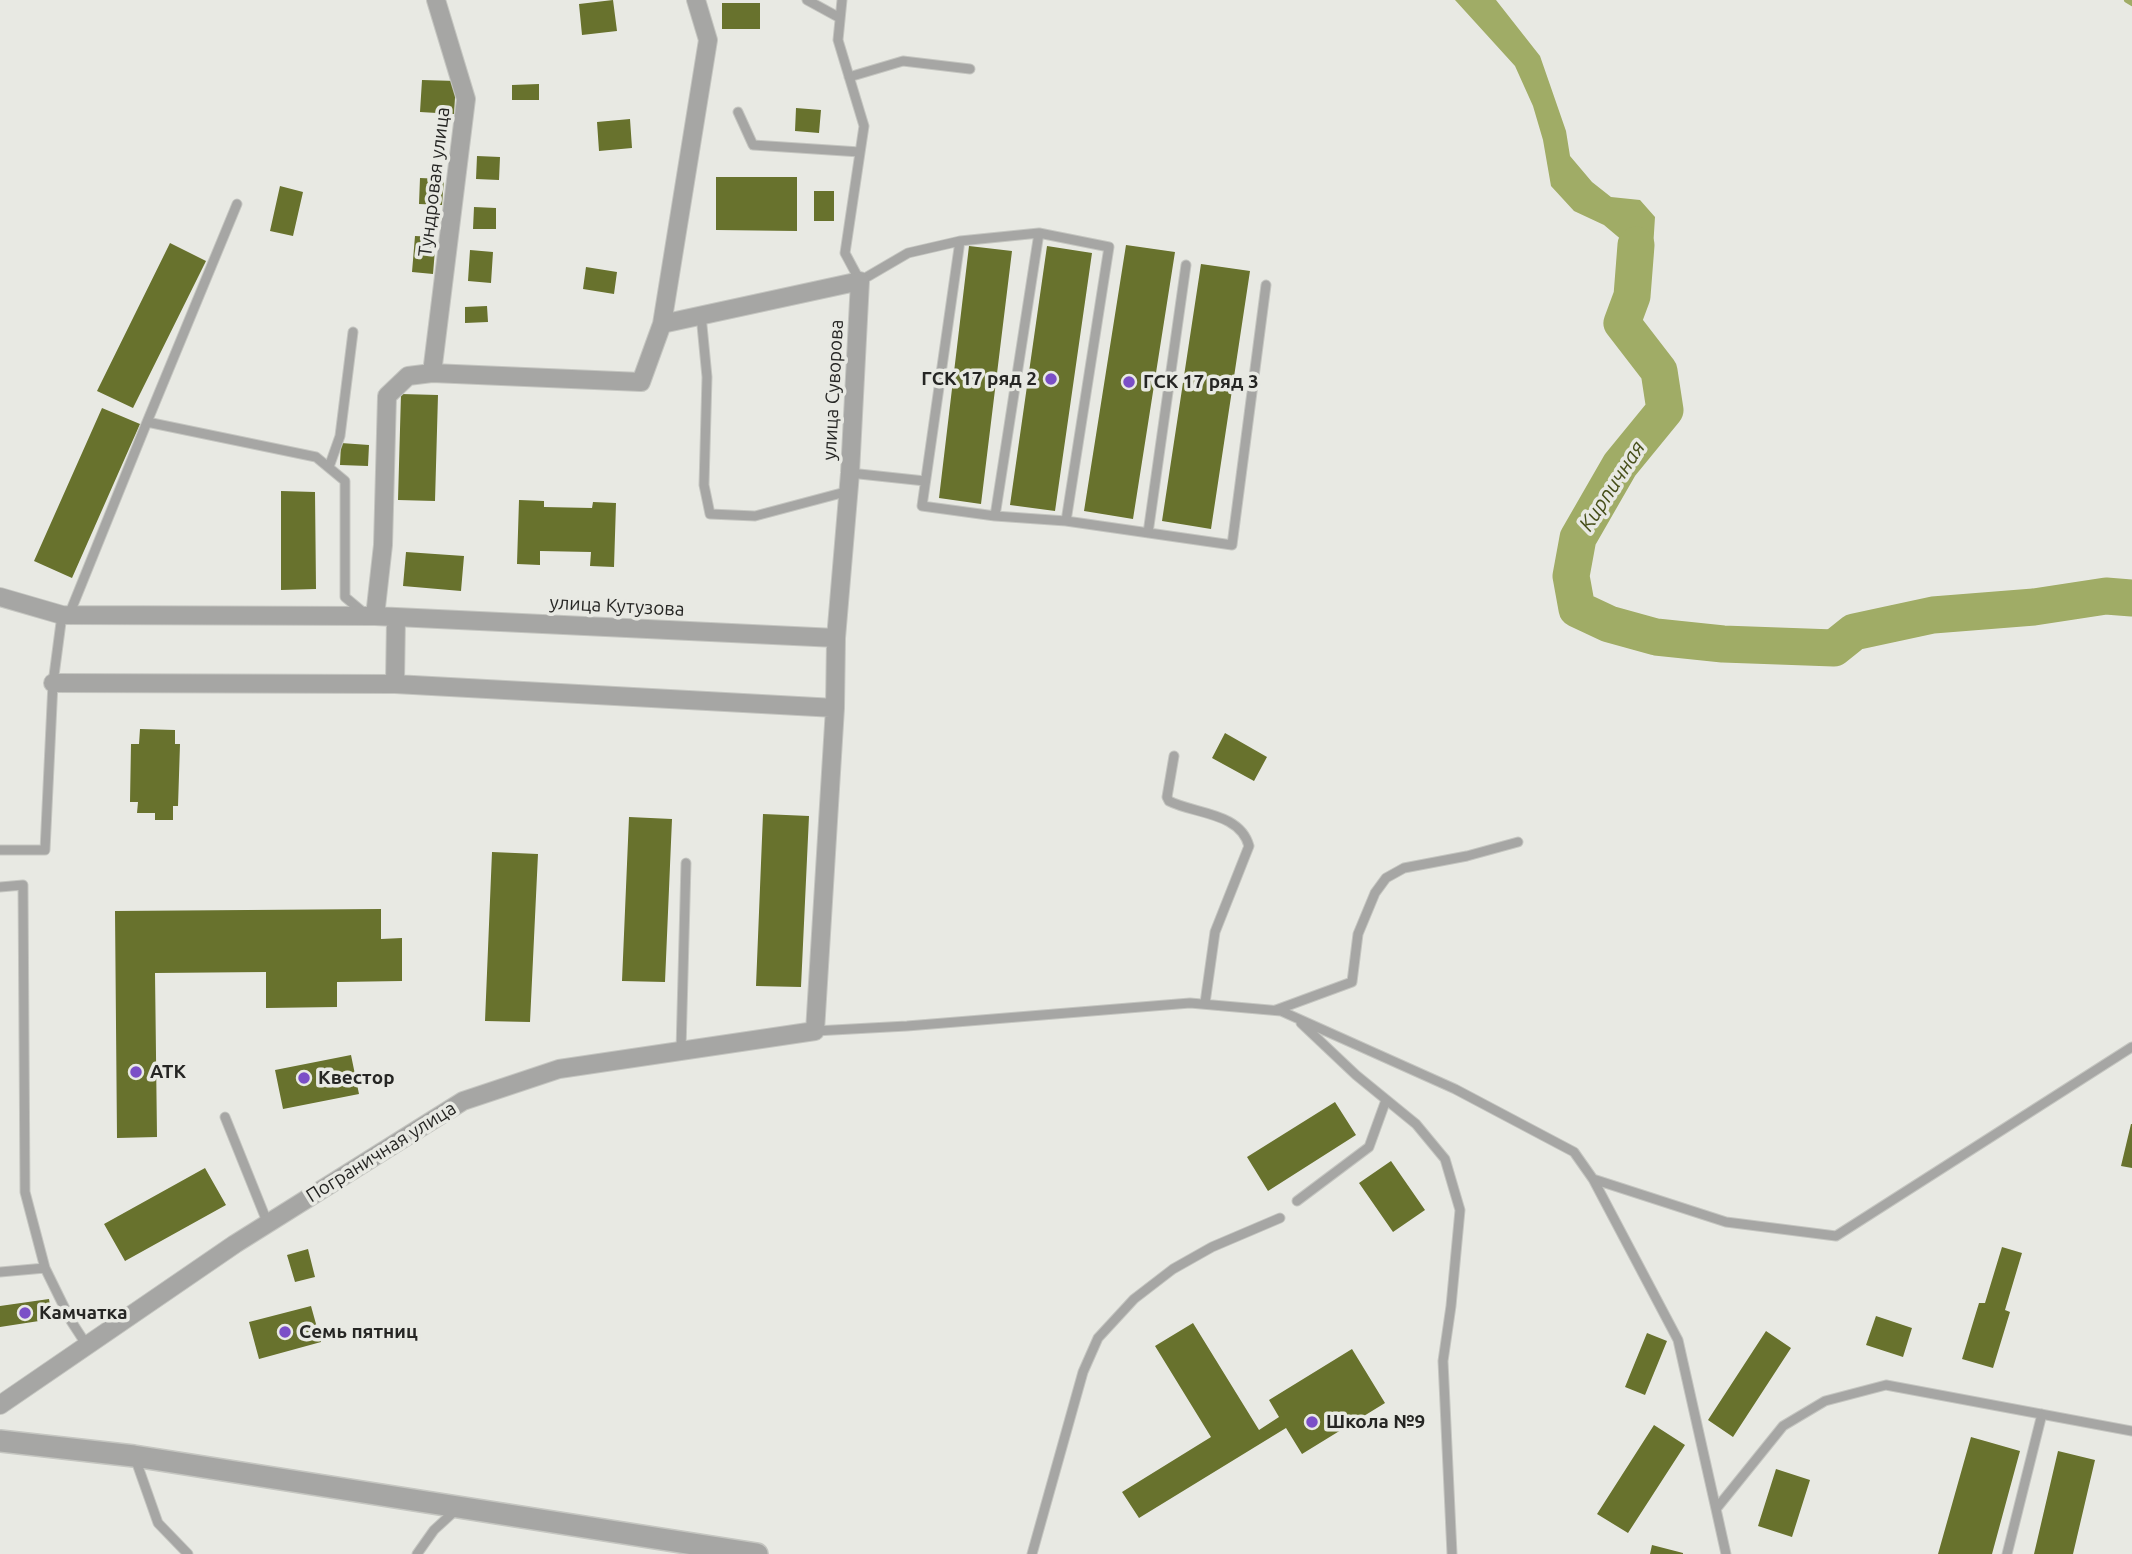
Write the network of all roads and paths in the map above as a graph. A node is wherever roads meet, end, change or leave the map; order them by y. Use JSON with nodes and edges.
{"nodes":[{"id":1,"x":436,"y":0,"type":"edge"},
{"id":2,"x":696,"y":0,"type":"edge"},
{"id":3,"x":807,"y":0,"type":"edge"},
{"id":4,"x":842,"y":0,"type":"edge"},
{"id":5,"x":840,"y":18,"type":"junction"},
{"id":6,"x":970,"y":69,"type":"dead end"},
{"id":7,"x":849,"y":77,"type":"junction"},
{"id":8,"x":738,"y":112,"type":"dead end"},
{"id":9,"x":860,"y":152,"type":"junction"},
{"id":10,"x":237,"y":204,"type":"dead end"},
{"id":11,"x":1039,"y":233,"type":"junction"},
{"id":12,"x":960,"y":242,"type":"junction"},
{"id":13,"x":1186,"y":265,"type":"dead end"},
{"id":14,"x":860,"y":281,"type":"junction"},
{"id":15,"x":1266,"y":285,"type":"dead end"},
{"id":16,"x":701,"y":315,"type":"junction"},
{"id":17,"x":662,"y":324,"type":"junction"},
{"id":18,"x":353,"y":332,"type":"dead end"},
{"id":19,"x":432,"y":373,"type":"junction"},
{"id":20,"x":147,"y":422,"type":"junction"},
{"id":21,"x":329,"y":467,"type":"junction"},
{"id":22,"x":925,"y":481,"type":"junction"},
{"id":23,"x":850,"y":482,"type":"junction"},
{"id":24,"x":995,"y":516,"type":"junction"},
{"id":25,"x":1066,"y":521,"type":"junction"},
{"id":26,"x":1148,"y":533,"type":"junction"},
{"id":27,"x":0,"y":597,"type":"edge"},
{"id":28,"x":66,"y":615,"type":"junction"},
{"id":29,"x":372,"y":616,"type":"junction"},
{"id":30,"x":396,"y":617,"type":"junction"},
{"id":31,"x":836,"y":638,"type":"junction"},
{"id":32,"x":53,"y":682,"type":"junction"},
{"id":33,"x":395,"y":684,"type":"junction"},
{"id":34,"x":835,"y":708,"type":"junction"},
{"id":35,"x":1174,"y":757,"type":"dead end"},
{"id":36,"x":1518,"y":842,"type":"dead end"},
{"id":37,"x":0,"y":850,"type":"edge"},
{"id":38,"x":687,"y":863,"type":"dead end"},
{"id":39,"x":0,"y":887,"type":"edge"},
{"id":40,"x":1205,"y":1003,"type":"junction"},
{"id":41,"x":1274,"y":1010,"type":"junction"},
{"id":42,"x":1296,"y":1018,"type":"junction"},
{"id":43,"x":815,"y":1031,"type":"junction"},
{"id":44,"x":2132,"y":1047,"type":"edge"},
{"id":45,"x":681,"y":1050,"type":"junction"},
{"id":46,"x":1386,"y":1100,"type":"junction"},
{"id":47,"x":225,"y":1117,"type":"dead end"},
{"id":48,"x":1593,"y":1179,"type":"junction"},
{"id":49,"x":1297,"y":1200,"type":"dead end"},
{"id":50,"x":1280,"y":1218,"type":"dead end"},
{"id":51,"x":268,"y":1224,"type":"junction"},
{"id":52,"x":45,"y":1268,"type":"junction"},
{"id":53,"x":0,"y":1272,"type":"edge"},
{"id":54,"x":86,"y":1344,"type":"junction"},
{"id":55,"x":0,"y":1405,"type":"edge"},
{"id":56,"x":2042,"y":1414,"type":"junction"},
{"id":57,"x":2132,"y":1431,"type":"edge"},
{"id":58,"x":0,"y":1441,"type":"edge"},
{"id":59,"x":134,"y":1456,"type":"junction"},
{"id":60,"x":457,"y":1509,"type":"junction"},
{"id":61,"x":1716,"y":1509,"type":"junction"},
{"id":62,"x":688,"y":1549,"type":"edge"},
{"id":63,"x":188,"y":1554,"type":"edge"},
{"id":64,"x":417,"y":1554,"type":"edge"},
{"id":65,"x":757,"y":1554,"type":"edge"},
{"id":66,"x":1032,"y":1554,"type":"edge"},
{"id":67,"x":1452,"y":1554,"type":"edge"},
{"id":68,"x":1726,"y":1554,"type":"edge"},
{"id":69,"x":2007,"y":1554,"type":"edge"}],
"edges":[{"from":1,"to":19,"type":"street","name":"Тундровая улица"},
{"from":2,"to":17,"type":"street"},
{"from":3,"to":5,"type":"lane"},
{"from":4,"to":5,"type":"lane"},
{"from":5,"to":7,"type":"lane"},
{"from":6,"to":7,"type":"lane"},
{"from":7,"to":9,"type":"lane"},
{"from":8,"to":9,"type":"lane"},
{"from":9,"to":14,"type":"lane"},
{"from":10,"to":20,"type":"lane"},
{"from":11,"to":12,"type":"lane"},
{"from":11,"to":24,"type":"lane"},
{"from":11,"to":25,"type":"lane"},
{"from":12,"to":14,"type":"lane"},
{"from":12,"to":22,"type":"lane"},
{"from":13,"to":26,"type":"lane"},
{"from":14,"to":16,"type":"street"},
{"from":14,"to":23,"type":"street","name":"улица Суворова"},
{"from":15,"to":26,"type":"lane"},
{"from":16,"to":17,"type":"street"},
{"from":16,"to":23,"type":"lane"},
{"from":17,"to":19,"type":"street"},
{"from":18,"to":21,"type":"lane"},
{"from":19,"to":29,"type":"street"},
{"from":20,"to":21,"type":"lane"},
{"from":20,"to":28,"type":"lane"},
{"from":21,"to":29,"type":"lane"},
{"from":22,"to":23,"type":"lane"},
{"from":22,"to":24,"type":"lane"},
{"from":23,"to":31,"type":"street","name":"улица Суворова"},
{"from":24,"to":25,"type":"lane"},
{"from":25,"to":26,"type":"lane"},
{"from":27,"to":28,"type":"street","name":"улица Кутузова"},
{"from":28,"to":29,"type":"street","name":"улица Кутузова"},
{"from":28,"to":32,"type":"lane"},
{"from":29,"to":30,"type":"street","name":"улица Кутузова"},
{"from":30,"to":31,"type":"street","name":"улица Кутузова"},
{"from":30,"to":33,"type":"street"},
{"from":31,"to":34,"type":"street","name":"улица Суворова"},
{"from":32,"to":33,"type":"street"},
{"from":32,"to":37,"type":"lane"},
{"from":33,"to":34,"type":"street"},
{"from":34,"to":43,"type":"street","name":"улица Суворова"},
{"from":35,"to":40,"type":"lane"},
{"from":36,"to":41,"type":"lane"},
{"from":38,"to":45,"type":"lane"},
{"from":39,"to":52,"type":"lane"},
{"from":40,"to":41,"type":"lane"},
{"from":40,"to":43,"type":"lane"},
{"from":41,"to":42,"type":"lane"},
{"from":42,"to":46,"type":"lane"},
{"from":42,"to":48,"type":"lane"},
{"from":43,"to":45,"type":"street","name":"Пограничная улица"},
{"from":44,"to":48,"type":"lane"},
{"from":45,"to":51,"type":"street","name":"Пограничная улица"},
{"from":46,"to":49,"type":"lane"},
{"from":46,"to":67,"type":"lane"},
{"from":47,"to":51,"type":"lane"},
{"from":48,"to":61,"type":"lane"},
{"from":50,"to":66,"type":"lane"},
{"from":51,"to":54,"type":"street","name":"Пограничная улица"},
{"from":52,"to":53,"type":"lane"},
{"from":52,"to":54,"type":"lane"},
{"from":54,"to":55,"type":"street","name":"Пограничная улица"},
{"from":56,"to":57,"type":"lane"},
{"from":56,"to":61,"type":"lane"},
{"from":56,"to":69,"type":"lane"},
{"from":58,"to":59,"type":"street"},
{"from":59,"to":60,"type":"street"},
{"from":59,"to":63,"type":"lane"},
{"from":60,"to":62,"type":"street"},
{"from":60,"to":64,"type":"lane"},
{"from":61,"to":68,"type":"lane"},
{"from":62,"to":65,"type":"street"}]}
